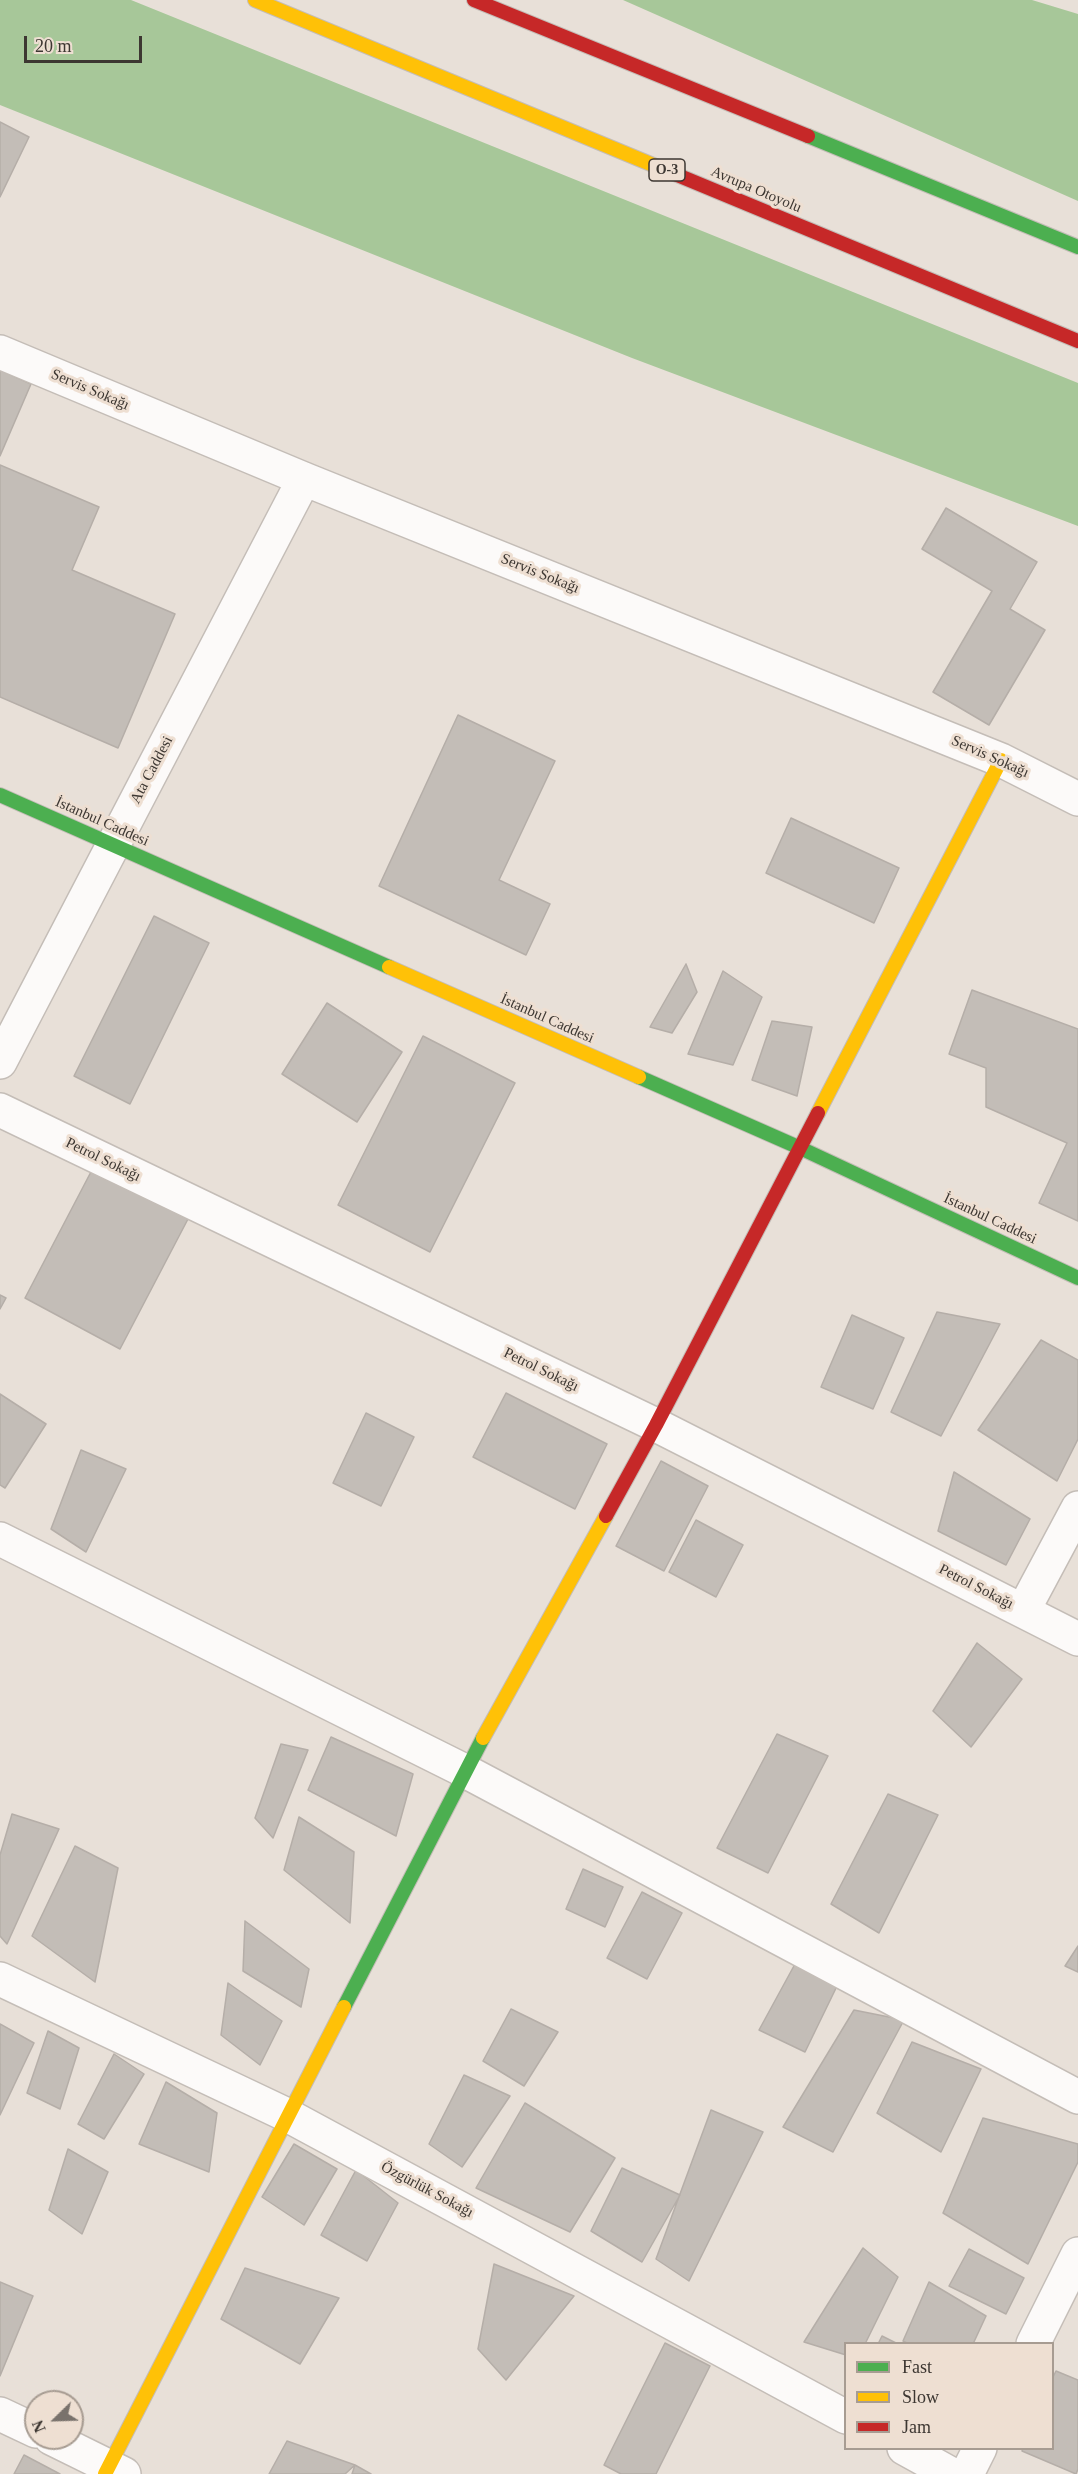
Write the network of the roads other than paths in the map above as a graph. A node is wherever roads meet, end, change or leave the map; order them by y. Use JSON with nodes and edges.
{"nodes":[{"id":1,"x":255,"y":0,"type":"edge"},
{"id":2,"x":474,"y":0,"type":"edge"},
{"id":3,"x":1078,"y":247,"type":"edge"},
{"id":4,"x":1078,"y":341,"type":"edge"},
{"id":5,"x":0,"y":352,"type":"edge"},
{"id":6,"x":304,"y":478,"type":"junction"},
{"id":7,"x":1001,"y":760,"type":"junction"},
{"id":8,"x":0,"y":795,"type":"edge"},
{"id":9,"x":1078,"y":799,"type":"edge"},
{"id":10,"x":113,"y":845,"type":"junction"},
{"id":11,"x":0,"y":1062,"type":"edge"},
{"id":12,"x":0,"y":1110,"type":"edge"},
{"id":13,"x":798,"y":1147,"type":"junction"},
{"id":14,"x":1078,"y":1278,"type":"edge"},
{"id":15,"x":656,"y":1425,"type":"junction"},
{"id":16,"x":1078,"y":1508,"type":"edge"},
{"id":17,"x":0,"y":1539,"type":"edge"},
{"id":18,"x":1023,"y":1611,"type":"junction"},
{"id":19,"x":1078,"y":1639,"type":"edge"},
{"id":20,"x":465,"y":1771,"type":"junction"},
{"id":21,"x":0,"y":1979,"type":"edge"},
{"id":22,"x":1078,"y":2097,"type":"edge"},
{"id":23,"x":287,"y":2115,"type":"junction"},
{"id":24,"x":1078,"y":2254,"type":"edge"},
{"id":25,"x":1034,"y":2342,"type":"edge"},
{"id":26,"x":0,"y":2414,"type":"edge"},
{"id":27,"x":844,"y":2416,"type":"edge"},
{"id":28,"x":24,"y":2425,"type":"edge"},
{"id":29,"x":74,"y":2450,"type":"edge"},
{"id":30,"x":908,"y":2450,"type":"edge"},
{"id":31,"x":979,"y":2450,"type":"edge"},
{"id":32,"x":113,"y":2471,"type":"edge"},
{"id":33,"x":951,"y":2474,"type":"edge"},
{"id":34,"x":967,"y":2474,"type":"edge"}],
"edges":[{"from":1,"to":4,"type":"main road","name":"Avrupa Otoyolu","number":"O-3"},
{"from":2,"to":3,"type":"main road"},
{"from":5,"to":6,"type":"street","name":"Servis Sokağı"},
{"from":6,"to":7,"type":"street","name":"Servis Sokağı"},
{"from":6,"to":10,"type":"street","name":"Ata Caddesi"},
{"from":7,"to":9,"type":"street","name":"Servis Sokağı"},
{"from":7,"to":13,"type":"main road"},
{"from":8,"to":10,"type":"main road","name":"İstanbul Caddesi"},
{"from":10,"to":11,"type":"street","name":"Ata Caddesi"},
{"from":10,"to":13,"type":"main road","name":"İstanbul Caddesi"},
{"from":12,"to":15,"type":"street","name":"Petrol Sokağı"},
{"from":13,"to":14,"type":"main road","name":"İstanbul Caddesi"},
{"from":13,"to":15,"type":"main road"},
{"from":15,"to":18,"type":"street","name":"Petrol Sokağı"},
{"from":15,"to":20,"type":"main road"},
{"from":16,"to":18,"type":"street"},
{"from":17,"to":20,"type":"street"},
{"from":18,"to":19,"type":"street","name":"Petrol Sokağı"},
{"from":20,"to":22,"type":"street"},
{"from":20,"to":23,"type":"main road"},
{"from":21,"to":23,"type":"street","name":"Özgürlük Sokağı"},
{"from":23,"to":27,"type":"street","name":"Özgürlük Sokağı"},
{"from":23,"to":32,"type":"main road"},
{"from":24,"to":25,"type":"street"},
{"from":26,"to":28,"type":"street"},
{"from":29,"to":32,"type":"street"},
{"from":30,"to":33,"type":"street"},
{"from":31,"to":34,"type":"street"}]}
